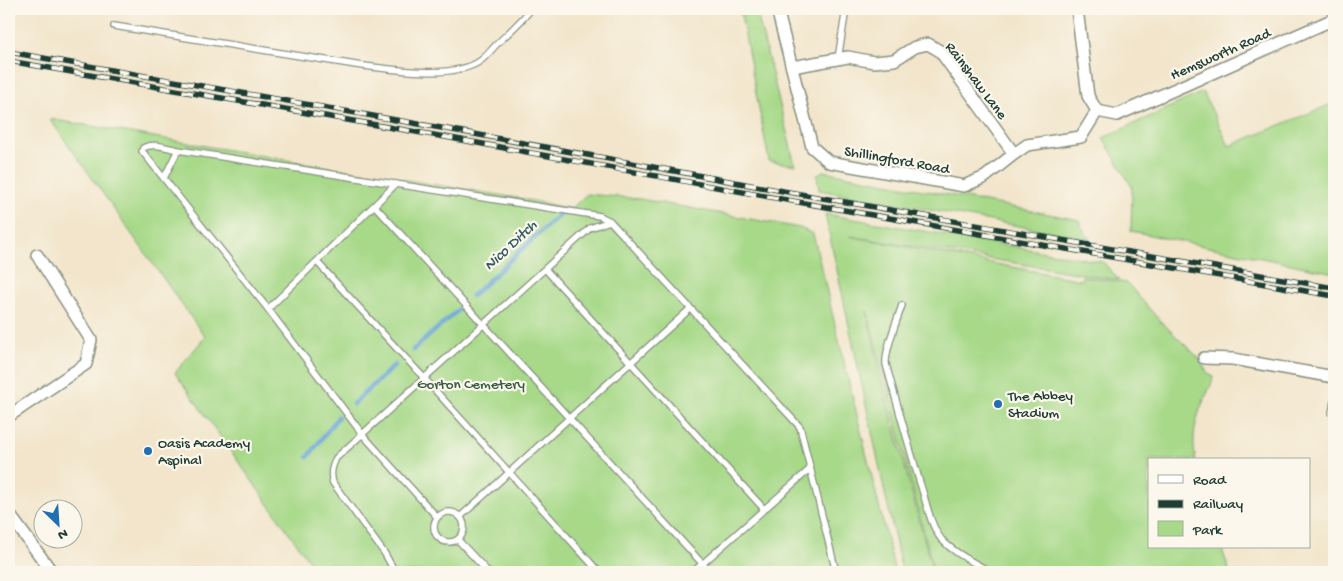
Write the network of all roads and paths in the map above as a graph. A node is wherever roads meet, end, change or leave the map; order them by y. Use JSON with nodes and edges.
{"nodes":[{"id":1,"x":530,"y":9,"type":"edge"},
{"id":2,"x":777,"y":9,"type":"edge"},
{"id":3,"x":846,"y":9,"type":"edge"},
{"id":4,"x":1077,"y":9,"type":"edge"},
{"id":5,"x":1334,"y":18,"type":"edge"},
{"id":6,"x":114,"y":26,"type":"dead end"},
{"id":7,"x":838,"y":59,"type":"junction"},
{"id":8,"x":792,"y":67,"type":"junction"},
{"id":9,"x":1097,"y":111,"type":"junction"},
{"id":10,"x":178,"y":150,"type":"junction"},
{"id":11,"x":1014,"y":154,"type":"junction"},
{"id":12,"x":164,"y":178,"type":"junction"},
{"id":13,"x":396,"y":184,"type":"junction"},
{"id":14,"x":375,"y":206,"type":"junction"},
{"id":15,"x":610,"y":220,"type":"junction"},
{"id":16,"x":37,"y":255,"type":"dead end"},
{"id":17,"x":317,"y":262,"type":"junction"},
{"id":18,"x":546,"y":270,"type":"junction"},
{"id":19,"x":902,"y":305,"type":"dead end"},
{"id":20,"x":268,"y":309,"type":"junction"},
{"id":21,"x":690,"y":309,"type":"junction"},
{"id":22,"x":484,"y":324,"type":"junction"},
{"id":23,"x":1204,"y":358,"type":"dead end"},
{"id":24,"x":630,"y":362,"type":"junction"},
{"id":25,"x":1334,"y":377,"type":"edge"},
{"id":26,"x":425,"y":379,"type":"junction"},
{"id":27,"x":1334,"y":401,"type":"edge"},
{"id":28,"x":1332,"y":413,"type":"dead end"},
{"id":29,"x":9,"y":416,"type":"edge"},
{"id":30,"x":570,"y":418,"type":"junction"},
{"id":31,"x":363,"y":435,"type":"junction"},
{"id":32,"x":810,"y":469,"type":"junction"},
{"id":33,"x":508,"y":473,"type":"junction"},
{"id":34,"x":764,"y":509,"type":"junction"},
{"id":35,"x":9,"y":514,"type":"edge"},
{"id":36,"x":437,"y":517,"type":"junction"},
{"id":37,"x":460,"y":517,"type":"junction"},
{"id":38,"x":458,"y":540,"type":"junction"},
{"id":39,"x":702,"y":564,"type":"junction"},
{"id":40,"x":52,"y":572,"type":"edge"},
{"id":41,"x":395,"y":572,"type":"edge"},
{"id":42,"x":488,"y":572,"type":"edge"},
{"id":43,"x":599,"y":572,"type":"edge"},
{"id":44,"x":693,"y":572,"type":"edge"},
{"id":45,"x":710,"y":572,"type":"edge"},
{"id":46,"x":836,"y":572,"type":"edge"},
{"id":47,"x":990,"y":572,"type":"edge"}],
"edges":[{"from":1,"to":6,"type":"lane"},
{"from":2,"to":8,"type":"street","name":"Shillingford Road"},
{"from":3,"to":7,"type":"lane"},
{"from":4,"to":9,"type":"street"},
{"from":5,"to":9,"type":"street","name":"Hemsworth Road"},
{"from":7,"to":8,"type":"street","name":"Rainshaw Lane"},
{"from":7,"to":11,"type":"street","name":"Rainshaw Lane"},
{"from":8,"to":11,"type":"street","name":"Shillingford Road"},
{"from":9,"to":11,"type":"street","name":"Shillingford Road"},
{"from":10,"to":12,"type":"lane"},
{"from":10,"to":12,"type":"lane"},
{"from":10,"to":13,"type":"lane"},
{"from":12,"to":20,"type":"lane"},
{"from":13,"to":14,"type":"lane"},
{"from":13,"to":15,"type":"lane"},
{"from":14,"to":17,"type":"lane"},
{"from":14,"to":22,"type":"lane"},
{"from":15,"to":18,"type":"lane"},
{"from":15,"to":21,"type":"lane"},
{"from":16,"to":29,"type":"street"},
{"from":17,"to":20,"type":"lane"},
{"from":17,"to":26,"type":"lane"},
{"from":18,"to":22,"type":"lane"},
{"from":18,"to":24,"type":"lane"},
{"from":19,"to":47,"type":"lane"},
{"from":20,"to":31,"type":"lane"},
{"from":21,"to":24,"type":"lane"},
{"from":21,"to":32,"type":"lane"},
{"from":22,"to":26,"type":"lane"},
{"from":22,"to":30,"type":"lane"},
{"from":23,"to":25,"type":"street"},
{"from":24,"to":30,"type":"lane"},
{"from":24,"to":34,"type":"lane"},
{"from":26,"to":31,"type":"lane"},
{"from":26,"to":33,"type":"lane"},
{"from":27,"to":28,"type":"lane"},
{"from":30,"to":33,"type":"lane"},
{"from":30,"to":39,"type":"lane"},
{"from":31,"to":36,"type":"lane"},
{"from":31,"to":41,"type":"lane"},
{"from":32,"to":34,"type":"lane"},
{"from":32,"to":46,"type":"lane"},
{"from":33,"to":37,"type":"lane"},
{"from":33,"to":43,"type":"lane"},
{"from":34,"to":39,"type":"lane"},
{"from":35,"to":40,"type":"street"},
{"from":36,"to":37,"type":"lane"},
{"from":36,"to":38,"type":"lane"},
{"from":37,"to":38,"type":"lane"},
{"from":38,"to":42,"type":"lane"},
{"from":39,"to":44,"type":"lane"},
{"from":39,"to":45,"type":"lane"}]}
